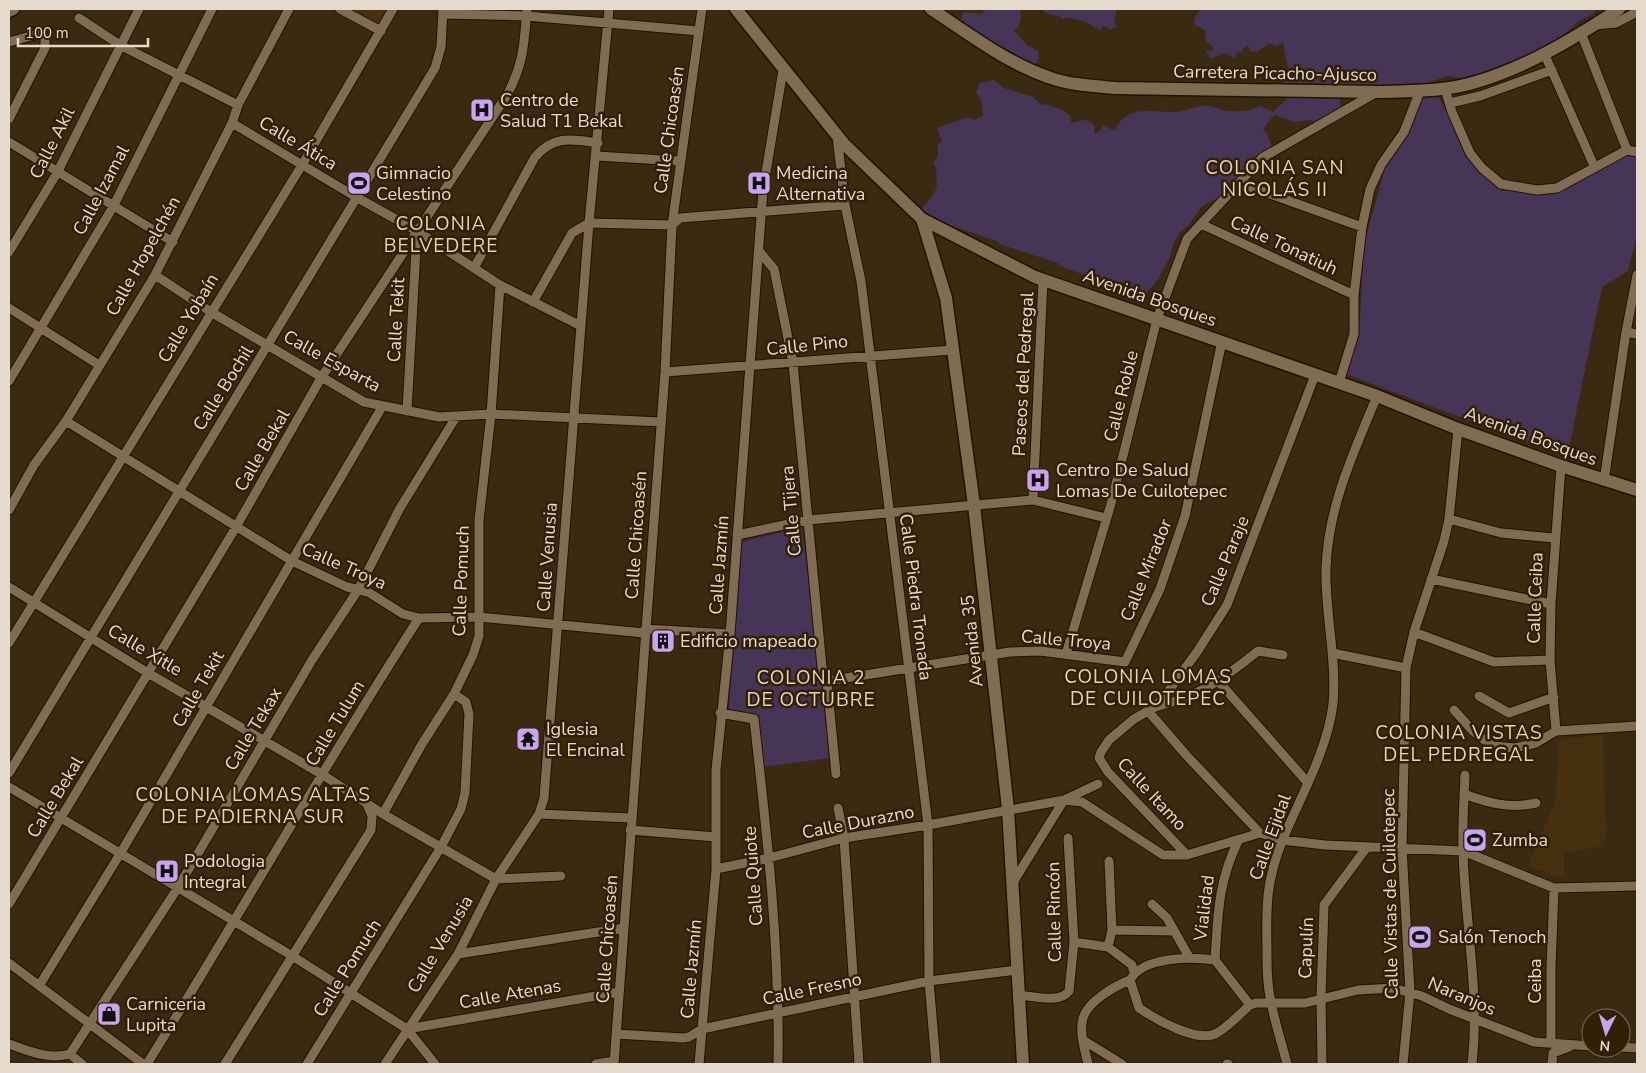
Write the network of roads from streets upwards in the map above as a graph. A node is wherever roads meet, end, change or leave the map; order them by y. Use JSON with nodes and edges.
{"nodes":[{"id":1,"x":13,"y":9,"type":"edge"},
{"id":2,"x":139,"y":9,"type":"edge"},
{"id":3,"x":212,"y":9,"type":"edge"},
{"id":4,"x":289,"y":9,"type":"edge"},
{"id":5,"x":340,"y":9,"type":"edge"},
{"id":6,"x":393,"y":9,"type":"edge"},
{"id":7,"x":609,"y":9,"type":"edge"},
{"id":8,"x":702,"y":9,"type":"edge"},
{"id":9,"x":736,"y":9,"type":"edge"},
{"id":10,"x":931,"y":9,"type":"edge"},
{"id":11,"x":1619,"y":9,"type":"edge"},
{"id":12,"x":9,"y":11,"type":"edge"},
{"id":13,"x":444,"y":12,"type":"edge"},
{"id":14,"x":527,"y":12,"type":"edge"},
{"id":15,"x":1637,"y":12,"type":"edge"},
{"id":16,"x":80,"y":18,"type":"dead end"},
{"id":17,"x":608,"y":23,"type":"junction"},
{"id":18,"x":1594,"y":25,"type":"junction"},
{"id":19,"x":699,"y":30,"type":"junction"},
{"id":20,"x":381,"y":32,"type":"junction"},
{"id":21,"x":1581,"y":34,"type":"junction"},
{"id":22,"x":9,"y":42,"type":"edge"},
{"id":23,"x":120,"y":45,"type":"junction"},
{"id":24,"x":1544,"y":54,"type":"junction"},
{"id":25,"x":783,"y":70,"type":"junction"},
{"id":26,"x":1552,"y":70,"type":"junction"},
{"id":27,"x":1502,"y":72,"type":"junction"},
{"id":28,"x":178,"y":75,"type":"junction"},
{"id":29,"x":1476,"y":82,"type":"junction"},
{"id":30,"x":1508,"y":87,"type":"junction"},
{"id":31,"x":1445,"y":89,"type":"junction"},
{"id":32,"x":1420,"y":91,"type":"junction"},
{"id":33,"x":1378,"y":92,"type":"junction"},
{"id":34,"x":1480,"y":96,"type":"junction"},
{"id":35,"x":1450,"y":103,"type":"junction"},
{"id":36,"x":238,"y":105,"type":"junction"},
{"id":37,"x":9,"y":119,"type":"edge"},
{"id":38,"x":232,"y":122,"type":"junction"},
{"id":39,"x":837,"y":136,"type":"junction"},
{"id":40,"x":9,"y":142,"type":"edge"},
{"id":41,"x":598,"y":143,"type":"junction"},
{"id":42,"x":1627,"y":150,"type":"junction"},
{"id":43,"x":1637,"y":152,"type":"edge"},
{"id":44,"x":596,"y":156,"type":"junction"},
{"id":45,"x":680,"y":162,"type":"junction"},
{"id":46,"x":302,"y":165,"type":"junction"},
{"id":47,"x":1595,"y":168,"type":"junction"},
{"id":48,"x":57,"y":173,"type":"junction"},
{"id":49,"x":1239,"y":183,"type":"junction"},
{"id":50,"x":356,"y":197,"type":"junction"},
{"id":51,"x":845,"y":205,"type":"junction"},
{"id":52,"x":113,"y":207,"type":"junction"},
{"id":53,"x":762,"y":211,"type":"junction"},
{"id":54,"x":922,"y":219,"type":"junction"},
{"id":55,"x":589,"y":223,"type":"junction"},
{"id":56,"x":1201,"y":224,"type":"junction"},
{"id":57,"x":672,"y":225,"type":"junction"},
{"id":58,"x":1362,"y":227,"type":"junction"},
{"id":59,"x":417,"y":231,"type":"junction"},
{"id":60,"x":173,"y":242,"type":"junction"},
{"id":61,"x":759,"y":251,"type":"junction"},
{"id":62,"x":9,"y":252,"type":"edge"},
{"id":63,"x":474,"y":268,"type":"junction"},
{"id":64,"x":155,"y":275,"type":"junction"},
{"id":65,"x":1637,"y":275,"type":"edge"},
{"id":66,"x":1043,"y":280,"type":"junction"},
{"id":67,"x":500,"y":285,"type":"junction"},
{"id":68,"x":1354,"y":296,"type":"junction"},
{"id":69,"x":533,"y":302,"type":"junction"},
{"id":70,"x":9,"y":308,"type":"edge"},
{"id":71,"x":210,"y":312,"type":"junction"},
{"id":72,"x":1157,"y":319,"type":"junction"},
{"id":73,"x":581,"y":326,"type":"junction"},
{"id":74,"x":40,"y":328,"type":"junction"},
{"id":75,"x":1626,"y":332,"type":"junction"},
{"id":76,"x":1637,"y":334,"type":"edge"},
{"id":77,"x":1222,"y":341,"type":"junction"},
{"id":78,"x":270,"y":345,"type":"junction"},
{"id":79,"x":952,"y":350,"type":"junction"},
{"id":80,"x":871,"y":354,"type":"junction"},
{"id":81,"x":793,"y":363,"type":"junction"},
{"id":82,"x":99,"y":365,"type":"junction"},
{"id":83,"x":751,"y":366,"type":"junction"},
{"id":84,"x":665,"y":372,"type":"junction"},
{"id":85,"x":1315,"y":375,"type":"junction"},
{"id":86,"x":321,"y":378,"type":"junction"},
{"id":87,"x":9,"y":381,"type":"edge"},
{"id":88,"x":1339,"y":383,"type":"junction"},
{"id":89,"x":1377,"y":396,"type":"junction"},
{"id":90,"x":382,"y":407,"type":"junction"},
{"id":91,"x":407,"y":411,"type":"junction"},
{"id":92,"x":491,"y":414,"type":"junction"},
{"id":93,"x":456,"y":417,"type":"junction"},
{"id":94,"x":574,"y":419,"type":"junction"},
{"id":95,"x":66,"y":421,"type":"junction"},
{"id":96,"x":661,"y":422,"type":"junction"},
{"id":97,"x":1458,"y":429,"type":"junction"},
{"id":98,"x":123,"y":458,"type":"junction"},
{"id":99,"x":1561,"y":466,"type":"junction"},
{"id":100,"x":1604,"y":481,"type":"junction"},
{"id":101,"x":178,"y":490,"type":"junction"},
{"id":102,"x":1637,"y":490,"type":"edge"},
{"id":103,"x":1033,"y":500,"type":"junction"},
{"id":104,"x":974,"y":505,"type":"junction"},
{"id":105,"x":9,"y":510,"type":"edge"},
{"id":106,"x":889,"y":514,"type":"junction"},
{"id":107,"x":1106,"y":518,"type":"junction"},
{"id":108,"x":1449,"y":519,"type":"junction"},
{"id":109,"x":808,"y":520,"type":"junction"},
{"id":110,"x":236,"y":527,"type":"junction"},
{"id":111,"x":737,"y":535,"type":"junction"},
{"id":112,"x":1554,"y":538,"type":"junction"},
{"id":113,"x":292,"y":561,"type":"junction"},
{"id":114,"x":1431,"y":579,"type":"junction"},
{"id":115,"x":9,"y":587,"type":"edge"},
{"id":116,"x":358,"y":590,"type":"junction"},
{"id":117,"x":33,"y":602,"type":"junction"},
{"id":118,"x":1550,"y":604,"type":"junction"},
{"id":119,"x":479,"y":617,"type":"junction"},
{"id":120,"x":420,"y":618,"type":"junction"},
{"id":121,"x":558,"y":625,"type":"junction"},
{"id":122,"x":645,"y":631,"type":"junction"},
{"id":123,"x":1414,"y":632,"type":"junction"},
{"id":124,"x":730,"y":634,"type":"junction"},
{"id":125,"x":92,"y":637,"type":"junction"},
{"id":126,"x":9,"y":644,"type":"edge"},
{"id":127,"x":1066,"y":654,"type":"junction"},
{"id":128,"x":1332,"y":654,"type":"junction"},
{"id":129,"x":1283,"y":655,"type":"dead end"},
{"id":130,"x":992,"y":656,"type":"junction"},
{"id":131,"x":1550,"y":660,"type":"junction"},
{"id":132,"x":1125,"y":662,"type":"joint"},
{"id":133,"x":909,"y":668,"type":"junction"},
{"id":134,"x":1406,"y":668,"type":"junction"},
{"id":135,"x":148,"y":673,"type":"junction"},
{"id":136,"x":827,"y":680,"type":"junction"},
{"id":137,"x":1219,"y":682,"type":"junction"},
{"id":138,"x":454,"y":694,"type":"junction"},
{"id":139,"x":1479,"y":696,"type":"dead end"},
{"id":140,"x":1554,"y":698,"type":"junction"},
{"id":141,"x":208,"y":706,"type":"junction"},
{"id":142,"x":1151,"y":709,"type":"junction"},
{"id":143,"x":1454,"y":710,"type":"dead end"},
{"id":144,"x":720,"y":713,"type":"junction"},
{"id":145,"x":1637,"y":726,"type":"edge"},
{"id":146,"x":1556,"y":731,"type":"junction"},
{"id":147,"x":265,"y":740,"type":"junction"},
{"id":148,"x":1100,"y":752,"type":"joint"},
{"id":149,"x":9,"y":773,"type":"edge"},
{"id":150,"x":836,"y":774,"type":"dead end"},
{"id":151,"x":323,"y":775,"type":"junction"},
{"id":152,"x":1465,"y":776,"type":"dead end"},
{"id":153,"x":1098,"y":784,"type":"dead end"},
{"id":154,"x":1308,"y":784,"type":"junction"},
{"id":155,"x":9,"y":787,"type":"edge"},
{"id":156,"x":1464,"y":794,"type":"junction"},
{"id":157,"x":1064,"y":800,"type":"junction"},
{"id":158,"x":1536,"y":803,"type":"dead end"},
{"id":159,"x":367,"y":804,"type":"junction"},
{"id":160,"x":838,"y":808,"type":"dead end"},
{"id":161,"x":1008,"y":809,"type":"junction"},
{"id":162,"x":383,"y":814,"type":"junction"},
{"id":163,"x":538,"y":814,"type":"junction"},
{"id":164,"x":631,"y":818,"type":"junction"},
{"id":165,"x":61,"y":819,"type":"junction"},
{"id":166,"x":928,"y":825,"type":"junction"},
{"id":167,"x":630,"y":830,"type":"junction"},
{"id":168,"x":1260,"y":833,"type":"junction"},
{"id":169,"x":716,"y":837,"type":"junction"},
{"id":170,"x":844,"y":838,"type":"junction"},
{"id":171,"x":1068,"y":838,"type":"dead end"},
{"id":172,"x":1282,"y":840,"type":"junction"},
{"id":173,"x":1238,"y":841,"type":"junction"},
{"id":174,"x":441,"y":847,"type":"junction"},
{"id":175,"x":1367,"y":847,"type":"junction"},
{"id":176,"x":1402,"y":848,"type":"junction"},
{"id":177,"x":1463,"y":851,"type":"junction"},
{"id":178,"x":120,"y":854,"type":"junction"},
{"id":179,"x":1187,"y":856,"type":"junction"},
{"id":180,"x":770,"y":858,"type":"junction"},
{"id":181,"x":1109,"y":861,"type":"dead end"},
{"id":182,"x":716,"y":869,"type":"junction"},
{"id":183,"x":561,"y":876,"type":"dead end"},
{"id":184,"x":496,"y":879,"type":"junction"},
{"id":185,"x":1012,"y":884,"type":"junction"},
{"id":186,"x":1637,"y":886,"type":"edge"},
{"id":187,"x":1554,"y":888,"type":"junction"},
{"id":188,"x":176,"y":889,"type":"junction"},
{"id":189,"x":9,"y":904,"type":"edge"},
{"id":190,"x":1152,"y":904,"type":"dead end"},
{"id":191,"x":235,"y":923,"type":"junction"},
{"id":192,"x":624,"y":928,"type":"junction"},
{"id":193,"x":1112,"y":930,"type":"junction"},
{"id":194,"x":1174,"y":931,"type":"junction"},
{"id":195,"x":1074,"y":942,"type":"junction"},
{"id":196,"x":1108,"y":947,"type":"junction"},
{"id":197,"x":458,"y":954,"type":"junction"},
{"id":198,"x":294,"y":957,"type":"junction"},
{"id":199,"x":1189,"y":957,"type":"junction"},
{"id":200,"x":1215,"y":960,"type":"junction"},
{"id":201,"x":9,"y":963,"type":"edge"},
{"id":202,"x":1017,"y":970,"type":"junction"},
{"id":203,"x":1132,"y":977,"type":"junction"},
{"id":204,"x":929,"y":980,"type":"junction"},
{"id":205,"x":39,"y":986,"type":"junction"},
{"id":206,"x":619,"y":992,"type":"junction"},
{"id":207,"x":1410,"y":992,"type":"junction"},
{"id":208,"x":350,"y":994,"type":"junction"},
{"id":209,"x":1018,"y":995,"type":"junction"},
{"id":210,"x":855,"y":997,"type":"junction"},
{"id":211,"x":1321,"y":998,"type":"junction"},
{"id":212,"x":1271,"y":1003,"type":"junction"},
{"id":213,"x":1250,"y":1005,"type":"junction"},
{"id":214,"x":779,"y":1013,"type":"junction"},
{"id":215,"x":1473,"y":1019,"type":"junction"},
{"id":216,"x":90,"y":1025,"type":"junction"},
{"id":217,"x":407,"y":1029,"type":"junction"},
{"id":218,"x":702,"y":1029,"type":"junction"},
{"id":219,"x":616,"y":1034,"type":"junction"},
{"id":220,"x":1083,"y":1040,"type":"junction"},
{"id":221,"x":9,"y":1044,"type":"edge"},
{"id":222,"x":1551,"y":1044,"type":"junction"},
{"id":223,"x":1571,"y":1045,"type":"junction"},
{"id":224,"x":1581,"y":1046,"type":"edge"},
{"id":225,"x":70,"y":1054,"type":"junction"},
{"id":226,"x":48,"y":1060,"type":"edge"},
{"id":227,"x":614,"y":1063,"type":"edge"},
{"id":228,"x":82,"y":1064,"type":"edge"},
{"id":229,"x":142,"y":1064,"type":"edge"},
{"id":230,"x":147,"y":1064,"type":"edge"},
{"id":231,"x":225,"y":1064,"type":"edge"},
{"id":232,"x":307,"y":1064,"type":"edge"},
{"id":233,"x":385,"y":1064,"type":"edge"},
{"id":234,"x":435,"y":1064,"type":"edge"},
{"id":235,"x":596,"y":1064,"type":"edge"},
{"id":236,"x":699,"y":1064,"type":"edge"},
{"id":237,"x":778,"y":1064,"type":"edge"},
{"id":238,"x":859,"y":1064,"type":"edge"},
{"id":239,"x":936,"y":1064,"type":"edge"},
{"id":240,"x":1022,"y":1064,"type":"edge"},
{"id":241,"x":1088,"y":1064,"type":"edge"},
{"id":242,"x":1122,"y":1064,"type":"edge"},
{"id":243,"x":1287,"y":1064,"type":"edge"},
{"id":244,"x":1322,"y":1064,"type":"edge"},
{"id":245,"x":1403,"y":1064,"type":"edge"},
{"id":246,"x":1472,"y":1064,"type":"edge"},
{"id":247,"x":1552,"y":1064,"type":"edge"}],
"edges":[{"from":1,"to":12,"type":"street"},
{"from":2,"to":23,"type":"street","name":"Calle Akil"},
{"from":3,"to":28,"type":"street","name":"Calle Izamal"},
{"from":4,"to":36,"type":"street","name":"Calle Hopelchén"},
{"from":5,"to":20,"type":"street"},
{"from":6,"to":20,"type":"street","name":"Calle Yobaín"},
{"from":7,"to":17,"type":"street","name":"Calle Venusia"},
{"from":8,"to":19,"type":"street","name":"Calle Chicoasén"},
{"from":9,"to":25,"type":"street","name":"Avenida Bosques"},
{"from":10,"to":33,"type":"street","name":"Carretera Picacho-Ajusco"},
{"from":11,"to":18,"type":"street","name":"Carretera Picacho-Ajusco"},
{"from":13,"to":14,"type":"street"},
{"from":13,"to":50,"type":"street","name":"Calle Bochil"},
{"from":14,"to":17,"type":"street"},
{"from":14,"to":59,"type":"street","name":"Calle Bekal"},
{"from":15,"to":18,"type":"street"},
{"from":16,"to":23,"type":"street"},
{"from":17,"to":19,"type":"street"},
{"from":17,"to":41,"type":"street","name":"Calle Venusia"},
{"from":18,"to":21,"type":"street","name":"Carretera Picacho-Ajusco"},
{"from":19,"to":45,"type":"street","name":"Calle Chicoasén"},
{"from":20,"to":46,"type":"street","name":"Calle Yobaín"},
{"from":21,"to":24,"type":"street","name":"Carretera Picacho-Ajusco"},
{"from":21,"to":42,"type":"street"},
{"from":22,"to":37,"type":"street"},
{"from":23,"to":28,"type":"street"},
{"from":23,"to":48,"type":"street","name":"Calle Akil"},
{"from":24,"to":26,"type":"street"},
{"from":24,"to":27,"type":"street","name":"Carretera Picacho-Ajusco"},
{"from":25,"to":39,"type":"street","name":"Avenida Bosques"},
{"from":25,"to":53,"type":"street","name":"Calle Jazmín"},
{"from":26,"to":30,"type":"street"},
{"from":26,"to":47,"type":"street"},
{"from":27,"to":29,"type":"street","name":"Carretera Picacho-Ajusco"},
{"from":27,"to":30,"type":"street"},
{"from":28,"to":36,"type":"street"},
{"from":28,"to":52,"type":"street","name":"Calle Izamal"},
{"from":29,"to":31,"type":"street","name":"Carretera Picacho-Ajusco"},
{"from":29,"to":34,"type":"street"},
{"from":30,"to":34,"type":"street"},
{"from":31,"to":32,"type":"street","name":"Carretera Picacho-Ajusco"},
{"from":31,"to":35,"type":"street"},
{"from":32,"to":33,"type":"street","name":"Carretera Picacho-Ajusco"},
{"from":32,"to":58,"type":"street"},
{"from":33,"to":49,"type":"street","name":"Calle Roble"},
{"from":34,"to":35,"type":"street"},
{"from":35,"to":47,"type":"street"},
{"from":36,"to":38,"type":"street","name":"Calle Hopelchén"},
{"from":38,"to":46,"type":"street","name":"Calle Ática"},
{"from":38,"to":60,"type":"street","name":"Calle Hopelchén"},
{"from":39,"to":51,"type":"street","name":"Calle Piedra Tronada"},
{"from":39,"to":54,"type":"street","name":"Avenida Bosques"},
{"from":40,"to":48,"type":"street"},
{"from":41,"to":44,"type":"street","name":"Calle Venusia"},
{"from":41,"to":63,"type":"street"},
{"from":42,"to":43,"type":"street"},
{"from":42,"to":47,"type":"street"},
{"from":44,"to":45,"type":"street"},
{"from":44,"to":55,"type":"street","name":"Calle Venusia"},
{"from":45,"to":57,"type":"street","name":"Calle Chicoasén"},
{"from":46,"to":50,"type":"street","name":"Calle Ática"},
{"from":46,"to":71,"type":"street","name":"Calle Yobaín"},
{"from":48,"to":52,"type":"street"},
{"from":48,"to":62,"type":"street","name":"Calle Akil"},
{"from":49,"to":56,"type":"street","name":"Calle Roble"},
{"from":49,"to":58,"type":"street"},
{"from":50,"to":59,"type":"street","name":"Calle Ática"},
{"from":50,"to":78,"type":"street","name":"Calle Bochil"},
{"from":51,"to":53,"type":"street"},
{"from":51,"to":80,"type":"street","name":"Calle Piedra Tronada"},
{"from":52,"to":60,"type":"street"},
{"from":52,"to":74,"type":"street","name":"Calle Izamal"},
{"from":53,"to":57,"type":"street"},
{"from":53,"to":61,"type":"street","name":"Calle Jazmín"},
{"from":54,"to":66,"type":"street","name":"Avenida Bosques"},
{"from":54,"to":79,"type":"street","name":"Avenida 35"},
{"from":55,"to":57,"type":"street"},
{"from":55,"to":69,"type":"street"},
{"from":55,"to":73,"type":"street","name":"Calle Venusia"},
{"from":56,"to":68,"type":"street","name":"Calle Tonatiuh"},
{"from":56,"to":72,"type":"street","name":"Calle Roble"},
{"from":57,"to":84,"type":"street","name":"Calle Chicoasén"},
{"from":58,"to":68,"type":"street"},
{"from":59,"to":63,"type":"street","name":"Calle Ática"},
{"from":59,"to":86,"type":"street","name":"Calle Bekal"},
{"from":59,"to":91,"type":"street","name":"Calle Tekit"},
{"from":60,"to":64,"type":"street","name":"Calle Hopelchén"},
{"from":61,"to":81,"type":"street","name":"Calle Tijera"},
{"from":61,"to":83,"type":"street","name":"Calle Jazmín"},
{"from":63,"to":67,"type":"street","name":"Calle Ática"},
{"from":64,"to":71,"type":"street","name":"Calle Esparta"},
{"from":64,"to":82,"type":"street","name":"Calle Hopelchén"},
{"from":65,"to":75,"type":"street"},
{"from":66,"to":72,"type":"street","name":"Avenida Bosques"},
{"from":66,"to":103,"type":"street","name":"Paseos del Pedregal"},
{"from":67,"to":69,"type":"street","name":"Calle Ática"},
{"from":67,"to":92,"type":"street","name":"Calle Pomuch"},
{"from":68,"to":88,"type":"street"},
{"from":69,"to":73,"type":"street","name":"Calle Ática"},
{"from":70,"to":74,"type":"street"},
{"from":71,"to":78,"type":"street","name":"Calle Esparta"},
{"from":71,"to":98,"type":"street","name":"Calle Yobaín"},
{"from":72,"to":77,"type":"street","name":"Avenida Bosques"},
{"from":72,"to":107,"type":"street","name":"Calle Roble"},
{"from":73,"to":94,"type":"street","name":"Calle Venusia"},
{"from":74,"to":82,"type":"street"},
{"from":74,"to":87,"type":"street","name":"Calle Izamal"},
{"from":75,"to":76,"type":"street"},
{"from":75,"to":100,"type":"street"},
{"from":77,"to":85,"type":"street","name":"Avenida Bosques"},
{"from":77,"to":132,"type":"street","name":"Calle Mirador"},
{"from":78,"to":86,"type":"street","name":"Calle Esparta"},
{"from":78,"to":101,"type":"street","name":"Calle Bochil"},
{"from":79,"to":80,"type":"street","name":"Calle Pino"},
{"from":79,"to":104,"type":"street","name":"Avenida 35"},
{"from":80,"to":81,"type":"street","name":"Calle Pino"},
{"from":80,"to":106,"type":"street","name":"Calle Piedra Tronada"},
{"from":81,"to":83,"type":"street","name":"Calle Pino"},
{"from":81,"to":109,"type":"street","name":"Calle Tijera"},
{"from":82,"to":95,"type":"street","name":"Calle Hopelchén"},
{"from":83,"to":84,"type":"street","name":"Calle Pino"},
{"from":83,"to":111,"type":"street","name":"Calle Jazmín"},
{"from":84,"to":96,"type":"street","name":"Calle Chicoasén"},
{"from":85,"to":88,"type":"street","name":"Avenida Bosques"},
{"from":85,"to":142,"type":"street","name":"Calle Paraje"},
{"from":86,"to":90,"type":"street","name":"Calle Esparta"},
{"from":86,"to":110,"type":"street","name":"Calle Bekal"},
{"from":88,"to":89,"type":"street","name":"Avenida Bosques"},
{"from":89,"to":97,"type":"street","name":"Avenida Bosques"},
{"from":89,"to":128,"type":"street","name":"Calle Ejidal"},
{"from":90,"to":91,"type":"street","name":"Calle Esparta"},
{"from":90,"to":113,"type":"street","name":"Calle Tekit"},
{"from":91,"to":93,"type":"street","name":"Calle Esparta"},
{"from":92,"to":93,"type":"street","name":"Calle Esparta"},
{"from":92,"to":94,"type":"street","name":"Calle Esparta"},
{"from":92,"to":119,"type":"street","name":"Calle Pomuch"},
{"from":93,"to":116,"type":"street","name":"Calle Tekax"},
{"from":94,"to":96,"type":"street","name":"Calle Esparta"},
{"from":94,"to":121,"type":"street","name":"Calle Venusia"},
{"from":95,"to":98,"type":"street","name":"Calle Troya"},
{"from":95,"to":105,"type":"street","name":"Calle Hopelchén"},
{"from":96,"to":122,"type":"street","name":"Calle Chicoasén"},
{"from":97,"to":99,"type":"street","name":"Avenida Bosques"},
{"from":97,"to":108,"type":"street","name":"Calle Vistas de Cuilotepec"},
{"from":98,"to":101,"type":"street","name":"Calle Troya"},
{"from":98,"to":117,"type":"street","name":"Calle Yobaín"},
{"from":99,"to":100,"type":"street","name":"Avenida Bosques"},
{"from":99,"to":112,"type":"street","name":"Calle Ceiba"},
{"from":100,"to":102,"type":"street","name":"Avenida Bosques"},
{"from":101,"to":110,"type":"street","name":"Calle Troya"},
{"from":101,"to":125,"type":"street","name":"Calle Bochil"},
{"from":103,"to":104,"type":"street"},
{"from":103,"to":107,"type":"street"},
{"from":104,"to":106,"type":"street"},
{"from":104,"to":130,"type":"street","name":"Avenida 35"},
{"from":106,"to":109,"type":"street"},
{"from":106,"to":133,"type":"street","name":"Calle Piedra Tronada"},
{"from":107,"to":127,"type":"street","name":"Calle Roble"},
{"from":108,"to":112,"type":"street"},
{"from":108,"to":114,"type":"street","name":"Calle Vistas de Cuilotepec"},
{"from":109,"to":111,"type":"street"},
{"from":109,"to":136,"type":"street","name":"Calle Tijera"},
{"from":110,"to":113,"type":"street","name":"Calle Troya"},
{"from":110,"to":135,"type":"street","name":"Calle Bekal"},
{"from":111,"to":124,"type":"street","name":"Calle Jazmín"},
{"from":112,"to":118,"type":"street","name":"Calle Ceiba"},
{"from":113,"to":116,"type":"street","name":"Calle Troya"},
{"from":113,"to":141,"type":"street","name":"Calle Tekit"},
{"from":114,"to":118,"type":"street"},
{"from":114,"to":123,"type":"street","name":"Calle Vistas de Cuilotepec"},
{"from":115,"to":117,"type":"street","name":"Calle Xitle"},
{"from":116,"to":120,"type":"street","name":"Calle Troya"},
{"from":116,"to":147,"type":"street","name":"Calle Tekax"},
{"from":117,"to":125,"type":"street","name":"Calle Xitle"},
{"from":117,"to":126,"type":"street","name":"Calle Yobaín"},
{"from":118,"to":131,"type":"street","name":"Calle Ceiba"},
{"from":119,"to":120,"type":"street","name":"Calle Troya"},
{"from":119,"to":121,"type":"street","name":"Calle Troya"},
{"from":119,"to":138,"type":"street","name":"Calle Pomuch"},
{"from":120,"to":151,"type":"street","name":"Calle Tulum"},
{"from":121,"to":122,"type":"street","name":"Calle Troya"},
{"from":121,"to":163,"type":"street","name":"Calle Venusia"},
{"from":122,"to":124,"type":"street","name":"Calle Troya"},
{"from":122,"to":164,"type":"street","name":"Calle Chicoasén"},
{"from":123,"to":131,"type":"street"},
{"from":123,"to":134,"type":"street","name":"Calle Vistas de Cuilotepec"},
{"from":124,"to":144,"type":"street","name":"Calle Jazmín"},
{"from":125,"to":135,"type":"street","name":"Calle Xitle"},
{"from":125,"to":149,"type":"street","name":"Calle Bochil"},
{"from":127,"to":130,"type":"street","name":"Calle Troya"},
{"from":127,"to":132,"type":"street","name":"Calle Troya"},
{"from":128,"to":134,"type":"street"},
{"from":128,"to":154,"type":"street","name":"Calle Ejidal"},
{"from":129,"to":137,"type":"street"},
{"from":130,"to":133,"type":"street","name":"Calle Troya"},
{"from":130,"to":161,"type":"street","name":"Avenida 35"},
{"from":131,"to":140,"type":"street","name":"Calle Ceiba"},
{"from":133,"to":136,"type":"street","name":"Calle Troya"},
{"from":133,"to":166,"type":"street","name":"Calle Piedra Tronada"},
{"from":134,"to":176,"type":"street","name":"Calle Vistas de Cuilotepec"},
{"from":135,"to":141,"type":"street","name":"Calle Xitle"},
{"from":135,"to":165,"type":"street","name":"Calle Bekal"},
{"from":136,"to":150,"type":"street","name":"Calle Tijera"},
{"from":137,"to":142,"type":"street"},
{"from":137,"to":154,"type":"street"},
{"from":138,"to":162,"type":"street"},
{"from":138,"to":174,"type":"street","name":"Calle Pomuch"},
{"from":139,"to":140,"type":"street"},
{"from":140,"to":146,"type":"street","name":"Calle Ceiba"},
{"from":141,"to":147,"type":"street","name":"Calle Xitle"},
{"from":141,"to":178,"type":"street","name":"Calle Tekit"},
{"from":142,"to":148,"type":"street","name":"Calle Paraje"},
{"from":142,"to":168,"type":"street"},
{"from":143,"to":146,"type":"street"},
{"from":144,"to":169,"type":"street","name":"Calle Jazmín"},
{"from":144,"to":180,"type":"street","name":"Calle Quiote"},
{"from":145,"to":146,"type":"street"},
{"from":147,"to":151,"type":"street","name":"Calle Xitle"},
{"from":147,"to":188,"type":"street","name":"Calle Tekax"},
{"from":148,"to":179,"type":"street","name":"Calle Itamo"},
{"from":151,"to":159,"type":"street","name":"Calle Xitle"},
{"from":151,"to":191,"type":"street","name":"Calle Tulum"},
{"from":152,"to":156,"type":"street"},
{"from":153,"to":157,"type":"street"},
{"from":154,"to":172,"type":"street","name":"Calle Ejidal"},
{"from":155,"to":165,"type":"street"},
{"from":156,"to":158,"type":"street"},
{"from":156,"to":177,"type":"street"},
{"from":157,"to":161,"type":"street","name":"Calle Durazno"},
{"from":157,"to":179,"type":"street"},
{"from":157,"to":185,"type":"street"},
{"from":159,"to":162,"type":"street","name":"Calle Xitle"},
{"from":159,"to":198,"type":"street"},
{"from":160,"to":170,"type":"street"},
{"from":161,"to":166,"type":"street","name":"Calle Durazno"},
{"from":161,"to":185,"type":"street","name":"Avenida 35"},
{"from":162,"to":174,"type":"street","name":"Calle Xitle"},
{"from":163,"to":164,"type":"street"},
{"from":163,"to":184,"type":"street","name":"Calle Venusia"},
{"from":164,"to":167,"type":"street","name":"Calle Chicoasén"},
{"from":165,"to":178,"type":"street"},
{"from":165,"to":189,"type":"street","name":"Calle Bekal"},
{"from":166,"to":170,"type":"street","name":"Calle Durazno"},
{"from":166,"to":204,"type":"street","name":"Calle Piedra Tronada"},
{"from":167,"to":169,"type":"street"},
{"from":167,"to":192,"type":"street","name":"Calle Chicoasén"},
{"from":168,"to":172,"type":"street"},
{"from":168,"to":173,"type":"street"},
{"from":169,"to":182,"type":"street","name":"Calle Jazmín"},
{"from":170,"to":180,"type":"street","name":"Calle Durazno"},
{"from":170,"to":210,"type":"street"},
{"from":171,"to":195,"type":"street","name":"Calle Rincón"},
{"from":172,"to":175,"type":"street"},
{"from":172,"to":212,"type":"street","name":"Calle Ejidal"},
{"from":173,"to":179,"type":"street"},
{"from":173,"to":200,"type":"street","name":"Vialidad"},
{"from":174,"to":184,"type":"street","name":"Calle Xitle"},
{"from":174,"to":208,"type":"street","name":"Calle Pomuch"},
{"from":175,"to":176,"type":"street"},
{"from":175,"to":211,"type":"street","name":"Capulín"},
{"from":176,"to":177,"type":"street"},
{"from":176,"to":207,"type":"street","name":"Calle Vistas de Cuilotepec"},
{"from":177,"to":187,"type":"street"},
{"from":177,"to":215,"type":"street"},
{"from":178,"to":188,"type":"street"},
{"from":178,"to":205,"type":"street","name":"Calle Tekit"},
{"from":180,"to":182,"type":"street","name":"Calle Durazno"},
{"from":180,"to":214,"type":"street","name":"Calle Quiote"},
{"from":181,"to":193,"type":"street"},
{"from":182,"to":218,"type":"street","name":"Calle Jazmín"},
{"from":183,"to":184,"type":"street"},
{"from":184,"to":197,"type":"street","name":"Calle Venusia"},
{"from":185,"to":202,"type":"street","name":"Avenida 35"},
{"from":186,"to":187,"type":"street"},
{"from":187,"to":222,"type":"street","name":"Ceiba"},
{"from":188,"to":191,"type":"street"},
{"from":188,"to":216,"type":"street","name":"Calle Tekax"},
{"from":190,"to":194,"type":"street"},
{"from":191,"to":198,"type":"street"},
{"from":191,"to":230,"type":"street","name":"Calle Tulum"},
{"from":192,"to":197,"type":"street"},
{"from":192,"to":206,"type":"street","name":"Calle Chicoasén"},
{"from":193,"to":194,"type":"street"},
{"from":193,"to":196,"type":"street"},
{"from":194,"to":199,"type":"street"},
{"from":195,"to":196,"type":"street"},
{"from":195,"to":209,"type":"street","name":"Calle Rincón"},
{"from":196,"to":203,"type":"street"},
{"from":197,"to":217,"type":"street","name":"Calle Venusia"},
{"from":198,"to":208,"type":"street"},
{"from":198,"to":231,"type":"street"},
{"from":199,"to":200,"type":"street","name":"Vialidad"},
{"from":199,"to":203,"type":"street","name":"Vialidad"},
{"from":200,"to":213,"type":"street"},
{"from":201,"to":205,"type":"street"},
{"from":202,"to":204,"type":"street","name":"Calle Fresno"},
{"from":202,"to":209,"type":"street","name":"Avenida 35"},
{"from":203,"to":213,"type":"street"},
{"from":203,"to":220,"type":"street","name":"Vialidad"},
{"from":204,"to":210,"type":"street","name":"Calle Fresno"},
{"from":204,"to":239,"type":"street","name":"Calle Piedra Tronada"},
{"from":205,"to":216,"type":"street"},
{"from":206,"to":217,"type":"street","name":"Calle Atenas"},
{"from":206,"to":219,"type":"street","name":"Calle Chicoasén"},
{"from":207,"to":211,"type":"street","name":"Naranjos"},
{"from":207,"to":215,"type":"street","name":"Naranjos"},
{"from":207,"to":245,"type":"street","name":"Calle Vistas de Cuilotepec"},
{"from":208,"to":217,"type":"street"},
{"from":208,"to":232,"type":"street","name":"Calle Pomuch"},
{"from":209,"to":240,"type":"street","name":"Avenida 35"},
{"from":210,"to":214,"type":"street","name":"Calle Fresno"},
{"from":210,"to":238,"type":"street"},
{"from":211,"to":212,"type":"street","name":"Naranjos"},
{"from":211,"to":244,"type":"street","name":"Capulín"},
{"from":212,"to":213,"type":"street","name":"Naranjos"},
{"from":212,"to":243,"type":"street","name":"Calle Ejidal"},
{"from":214,"to":218,"type":"street","name":"Calle Fresno"},
{"from":214,"to":237,"type":"street","name":"Calle Quiote"},
{"from":215,"to":222,"type":"street","name":"Naranjos"},
{"from":215,"to":246,"type":"street"},
{"from":216,"to":225,"type":"street","name":"Calle Tekax"},
{"from":216,"to":229,"type":"street"},
{"from":217,"to":233,"type":"street","name":"Calle Venusia"},
{"from":217,"to":234,"type":"street"},
{"from":218,"to":219,"type":"street","name":"Calle Fresno"},
{"from":218,"to":236,"type":"street","name":"Calle Jazmín"},
{"from":219,"to":227,"type":"street","name":"Calle Chicoasén"},
{"from":220,"to":241,"type":"street","name":"Vialidad"},
{"from":220,"to":242,"type":"street"},
{"from":221,"to":226,"type":"street"},
{"from":222,"to":223,"type":"street","name":"Naranjos"},
{"from":223,"to":224,"type":"street","name":"Naranjos"},
{"from":223,"to":247,"type":"street"},
{"from":225,"to":226,"type":"street"},
{"from":225,"to":228,"type":"street"},
{"from":227,"to":235,"type":"street"}]}
